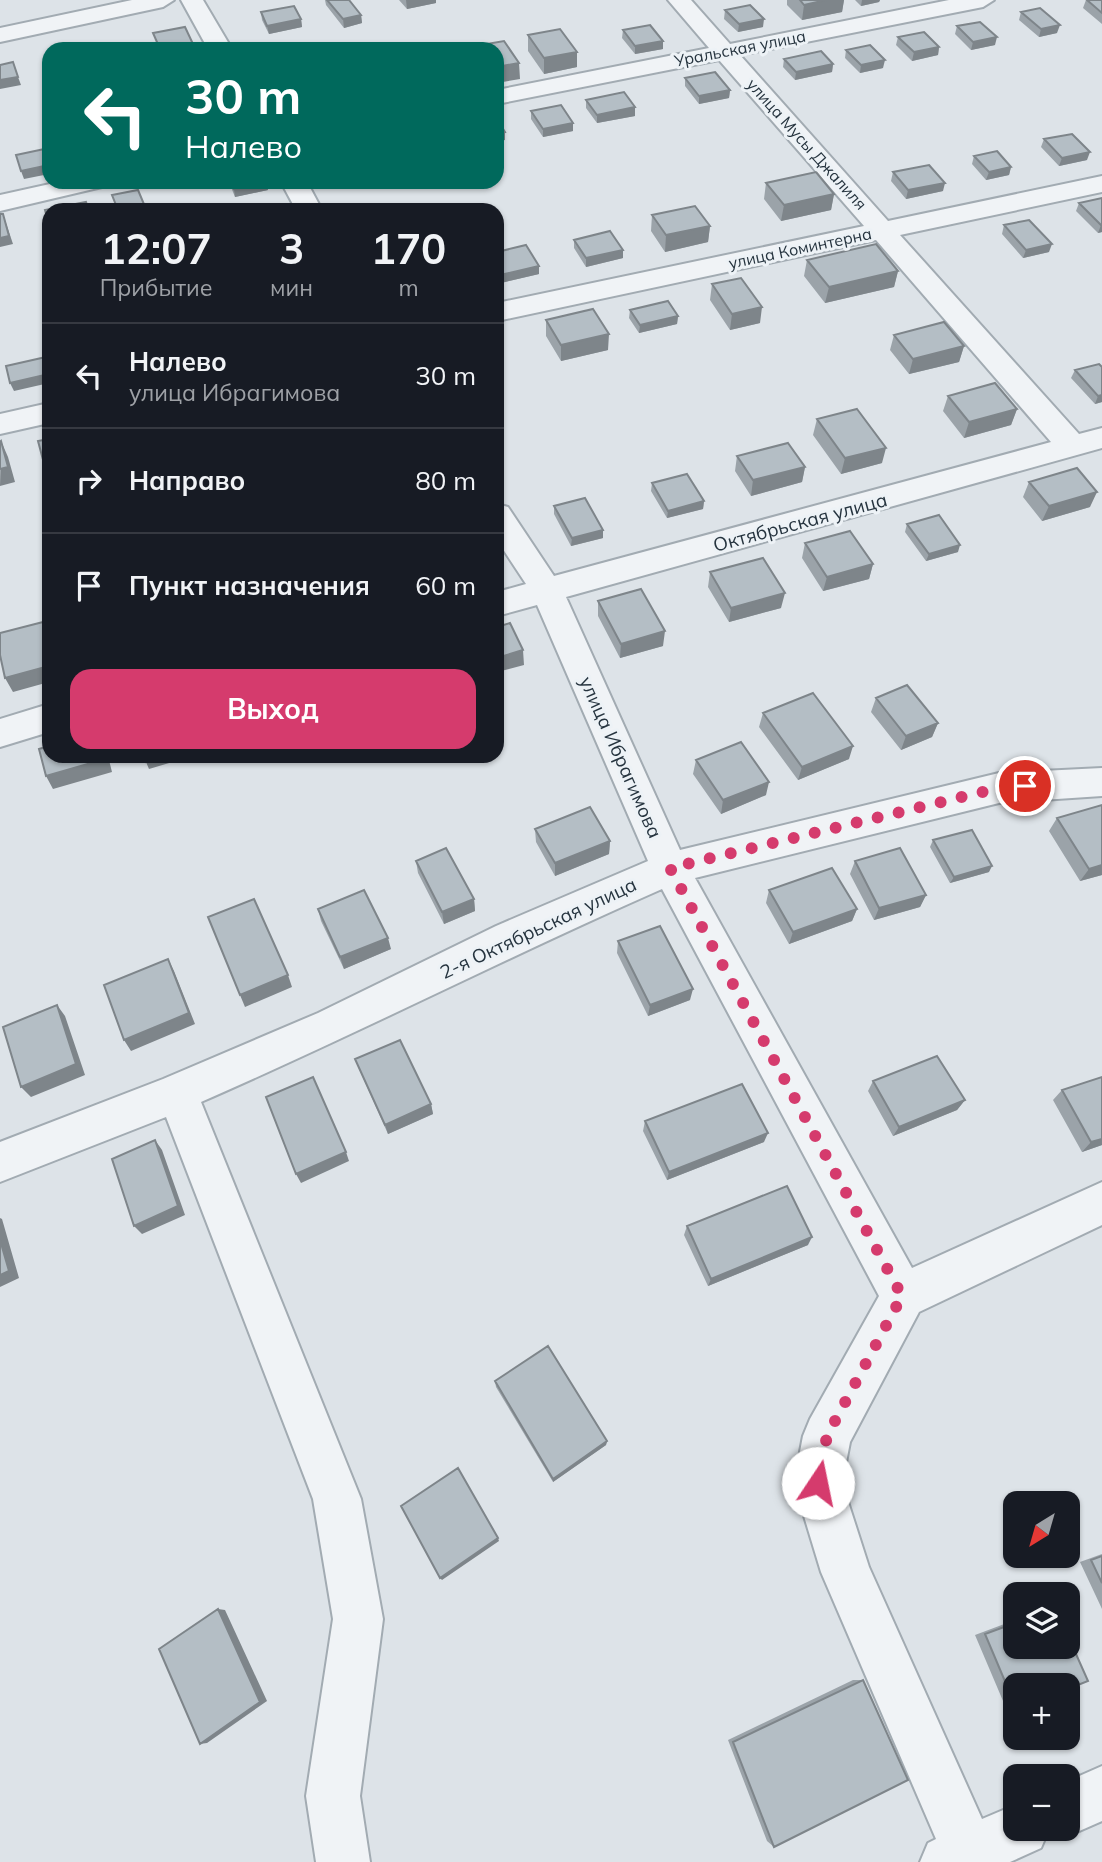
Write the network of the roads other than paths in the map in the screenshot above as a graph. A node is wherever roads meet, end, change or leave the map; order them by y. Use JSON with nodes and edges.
{"nodes":[{"id":1,"x":163,"y":0,"type":"edge"},
{"id":2,"x":192,"y":0,"type":"edge"},
{"id":3,"x":679,"y":0,"type":"edge"},
{"id":4,"x":983,"y":0,"type":"edge"},
{"id":5,"x":0,"y":35,"type":"edge"},
{"id":6,"x":216,"y":42,"type":"edge"},
{"id":7,"x":724,"y":51,"type":"junction"},
{"id":8,"x":504,"y":96,"type":"edge"},
{"id":9,"x":1102,"y":184,"type":"edge"},
{"id":10,"x":62,"y":189,"type":"edge"},
{"id":11,"x":0,"y":203,"type":"edge"},
{"id":12,"x":885,"y":230,"type":"junction"},
{"id":13,"x":504,"y":311,"type":"edge"},
{"id":14,"x":42,"y":415,"type":"edge"},
{"id":15,"x":0,"y":424,"type":"edge"},
{"id":16,"x":1088,"y":442,"type":"edge"},
{"id":17,"x":504,"y":526,"type":"edge"},
{"id":18,"x":547,"y":591,"type":"junction"},
{"id":19,"x":504,"y":602,"type":"edge"},
{"id":20,"x":42,"y":720,"type":"edge"},
{"id":21,"x":0,"y":733,"type":"edge"},
{"id":22,"x":1102,"y":782,"type":"edge"},
{"id":23,"x":670,"y":868,"type":"junction"},
{"id":24,"x":177,"y":1093,"type":"junction"},
{"id":25,"x":0,"y":1162,"type":"edge"},
{"id":26,"x":1102,"y":1203,"type":"edge"},
{"id":27,"x":902,"y":1296,"type":"junction"},
{"id":28,"x":1102,"y":1793,"type":"edge"},
{"id":29,"x":1080,"y":1803,"type":"edge"},
{"id":30,"x":1003,"y":1838,"type":"edge"},
{"id":31,"x":964,"y":1859,"type":"edge"},
{"id":32,"x":343,"y":1862,"type":"edge"}],
"edges":[{"from":1,"to":5,"type":"street"},
{"from":2,"to":6,"type":"street"},
{"from":3,"to":7,"type":"street","name":"улица Мусы Джалиля"},
{"from":4,"to":7,"type":"street","name":"Уральская улица"},
{"from":7,"to":8,"type":"street","name":"Уральская улица"},
{"from":7,"to":12,"type":"street","name":"улица Мусы Джалиля"},
{"from":9,"to":12,"type":"street","name":"улица Коминтерна"},
{"from":10,"to":11,"type":"street"},
{"from":12,"to":13,"type":"street","name":"улица Коминтерна"},
{"from":12,"to":16,"type":"street","name":"улица Мусы Джалиля"},
{"from":14,"to":15,"type":"street"},
{"from":16,"to":18,"type":"street","name":"Октябрьская улица"},
{"from":17,"to":18,"type":"street","name":"улица Ибрагимова"},
{"from":18,"to":19,"type":"street","name":"Октябрьская улица"},
{"from":18,"to":23,"type":"street","name":"улица Ибрагимова"},
{"from":20,"to":21,"type":"street"},
{"from":22,"to":23,"type":"street","name":"2-я Октябрьская улица"},
{"from":23,"to":24,"type":"street","name":"2-я Октябрьская улица"},
{"from":23,"to":27,"type":"street","name":"улица Ибрагимова"},
{"from":24,"to":25,"type":"street","name":"2-я Октябрьская улица"},
{"from":24,"to":32,"type":"street"},
{"from":26,"to":27,"type":"street"},
{"from":27,"to":31,"type":"street"},
{"from":28,"to":29,"type":"street"},
{"from":30,"to":31,"type":"street"}]}
